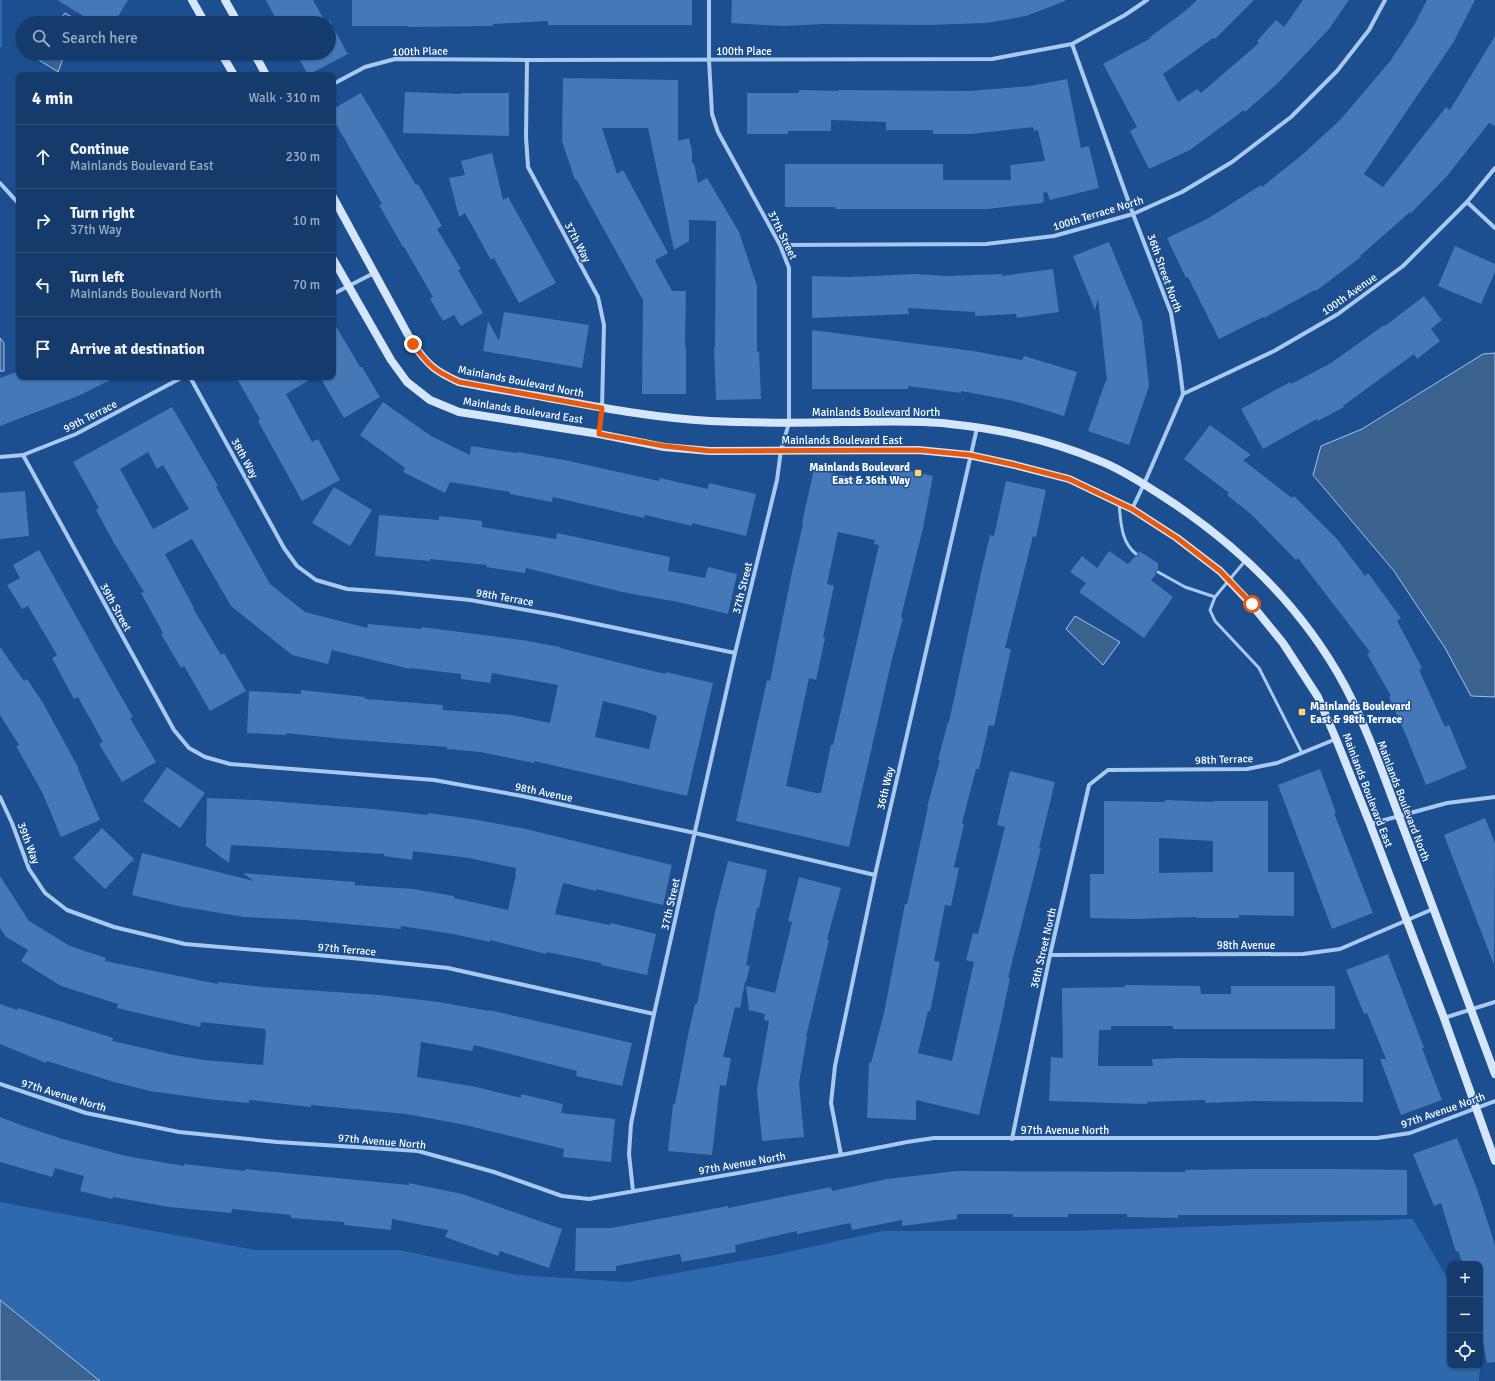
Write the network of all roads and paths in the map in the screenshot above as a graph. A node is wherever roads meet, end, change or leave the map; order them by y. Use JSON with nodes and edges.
{"nodes":[{"id":1,"x":192,"y":0,"type":"edge"},
{"id":2,"x":225,"y":0,"type":"edge"},
{"id":3,"x":709,"y":0,"type":"edge"},
{"id":4,"x":1147,"y":0,"type":"edge"},
{"id":5,"x":1385,"y":0,"type":"edge"},
{"id":6,"x":201,"y":16,"type":"edge"},
{"id":7,"x":234,"y":16,"type":"edge"},
{"id":8,"x":1072,"y":44,"type":"junction"},
{"id":9,"x":225,"y":60,"type":"edge"},
{"id":10,"x":258,"y":60,"type":"edge"},
{"id":11,"x":527,"y":60,"type":"junction"},
{"id":12,"x":709,"y":60,"type":"junction"},
{"id":13,"x":232,"y":72,"type":"edge"},
{"id":14,"x":264,"y":72,"type":"edge"},
{"id":15,"x":336,"y":82,"type":"edge"},
{"id":16,"x":1495,"y":168,"type":"edge"},
{"id":17,"x":0,"y":183,"type":"edge"},
{"id":18,"x":16,"y":201,"type":"edge"},
{"id":19,"x":336,"y":202,"type":"edge"},
{"id":20,"x":1467,"y":202,"type":"junction"},
{"id":21,"x":1133,"y":214,"type":"junction"},
{"id":22,"x":1495,"y":228,"type":"edge"},
{"id":23,"x":780,"y":245,"type":"junction"},
{"id":24,"x":336,"y":265,"type":"edge"},
{"id":25,"x":374,"y":272,"type":"junction"},
{"id":26,"x":347,"y":286,"type":"junction"},
{"id":27,"x":336,"y":292,"type":"edge"},
{"id":28,"x":176,"y":380,"type":"edge"},
{"id":29,"x":192,"y":380,"type":"edge"},
{"id":30,"x":1183,"y":394,"type":"junction"},
{"id":31,"x":602,"y":408,"type":"junction"},
{"id":32,"x":789,"y":423,"type":"junction"},
{"id":33,"x":977,"y":428,"type":"junction"},
{"id":34,"x":599,"y":434,"type":"junction"},
{"id":35,"x":781,"y":450,"type":"junction"},
{"id":36,"x":23,"y":455,"type":"junction"},
{"id":37,"x":970,"y":455,"type":"junction"},
{"id":38,"x":0,"y":457,"type":"edge"},
{"id":39,"x":1144,"y":484,"type":"junction"},
{"id":40,"x":1119,"y":502,"type":"junction"},
{"id":41,"x":1132,"y":509,"type":"junction"},
{"id":42,"x":284,"y":548,"type":"joint"},
{"id":43,"x":1136,"y":554,"type":"dead end"},
{"id":44,"x":1246,"y":559,"type":"junction"},
{"id":45,"x":1158,"y":572,"type":"dead end"},
{"id":46,"x":1228,"y":580,"type":"junction"},
{"id":47,"x":1215,"y":597,"type":"junction"},
{"id":48,"x":736,"y":653,"type":"junction"},
{"id":49,"x":1336,"y":739,"type":"junction"},
{"id":50,"x":1302,"y":753,"type":"junction"},
{"id":51,"x":205,"y":757,"type":"joint"},
{"id":52,"x":1108,"y":770,"type":"joint"},
{"id":53,"x":0,"y":797,"type":"edge"},
{"id":54,"x":1495,"y":797,"type":"edge"},
{"id":55,"x":1399,"y":816,"type":"junction"},
{"id":56,"x":1370,"y":824,"type":"junction"},
{"id":57,"x":695,"y":833,"type":"junction"},
{"id":58,"x":875,"y":875,"type":"junction"},
{"id":59,"x":45,"y":893,"type":"joint"},
{"id":60,"x":1433,"y":909,"type":"junction"},
{"id":61,"x":1406,"y":921,"type":"junction"},
{"id":62,"x":1050,"y":955,"type":"junction"},
{"id":63,"x":1495,"y":1002,"type":"edge"},
{"id":64,"x":1471,"y":1009,"type":"junction"},
{"id":65,"x":654,"y":1014,"type":"junction"},
{"id":66,"x":1444,"y":1018,"type":"junction"},
{"id":67,"x":1495,"y":1074,"type":"edge"},
{"id":68,"x":0,"y":1084,"type":"edge"},
{"id":69,"x":1495,"y":1101,"type":"edge"},
{"id":70,"x":1476,"y":1108,"type":"junction"},
{"id":71,"x":1012,"y":1139,"type":"junction"},
{"id":72,"x":841,"y":1155,"type":"junction"},
{"id":73,"x":1495,"y":1162,"type":"edge"},
{"id":74,"x":633,"y":1191,"type":"junction"}],
"edges":[{"from":1,"to":6,"type":"street"},
{"from":2,"to":7,"type":"street"},
{"from":3,"to":12,"type":"street","name":"37th Street"},
{"from":4,"to":8,"type":"street","name":"100th Place"},
{"from":5,"to":21,"type":"street","name":"100th Terrace North"},
{"from":8,"to":12,"type":"street","name":"100th Place"},
{"from":8,"to":21,"type":"street","name":"36th Street North"},
{"from":9,"to":13,"type":"street"},
{"from":10,"to":14,"type":"street"},
{"from":11,"to":12,"type":"street","name":"100th Place"},
{"from":11,"to":15,"type":"street","name":"100th Place"},
{"from":11,"to":31,"type":"street","name":"37th Way"},
{"from":12,"to":23,"type":"street","name":"37th Street"},
{"from":16,"to":20,"type":"street","name":"100th Avenue"},
{"from":17,"to":18,"type":"street"},
{"from":19,"to":25,"type":"street","name":"Mainlands Boulevard North"},
{"from":20,"to":22,"type":"street"},
{"from":20,"to":30,"type":"street","name":"100th Avenue"},
{"from":21,"to":23,"type":"street","name":"100th Terrace North"},
{"from":21,"to":30,"type":"street","name":"36th Street North"},
{"from":23,"to":32,"type":"street","name":"37th Street"},
{"from":24,"to":26,"type":"street"},
{"from":25,"to":26,"type":"street"},
{"from":25,"to":31,"type":"street","name":"Mainlands Boulevard North"},
{"from":26,"to":27,"type":"street"},
{"from":26,"to":34,"type":"street","name":"Mainlands Boulevard East"},
{"from":28,"to":36,"type":"street","name":"99th Terrace"},
{"from":29,"to":42,"type":"street","name":"38th Way"},
{"from":30,"to":39,"type":"street","name":"36th Street North"},
{"from":31,"to":32,"type":"street","name":"Mainlands Boulevard North"},
{"from":31,"to":34,"type":"street","name":"37th Way"},
{"from":32,"to":33,"type":"street","name":"Mainlands Boulevard North"},
{"from":32,"to":35,"type":"street","name":"37th Street"},
{"from":33,"to":37,"type":"street","name":"36th Way"},
{"from":33,"to":39,"type":"street","name":"Mainlands Boulevard North"},
{"from":34,"to":35,"type":"street","name":"Mainlands Boulevard East"},
{"from":35,"to":37,"type":"street","name":"Mainlands Boulevard East"},
{"from":35,"to":48,"type":"street","name":"37th Street"},
{"from":36,"to":38,"type":"street","name":"99th Terrace"},
{"from":36,"to":51,"type":"street","name":"39th Street"},
{"from":37,"to":40,"type":"street","name":"Mainlands Boulevard East"},
{"from":37,"to":58,"type":"street","name":"36th Way"},
{"from":39,"to":41,"type":"street","name":"36th Street North"},
{"from":39,"to":44,"type":"street","name":"Mainlands Boulevard North"},
{"from":40,"to":41,"type":"street","name":"Mainlands Boulevard East"},
{"from":40,"to":43,"type":"lane"},
{"from":41,"to":46,"type":"street","name":"Mainlands Boulevard East"},
{"from":42,"to":48,"type":"street","name":"98th Terrace"},
{"from":44,"to":46,"type":"lane"},
{"from":44,"to":55,"type":"street","name":"Mainlands Boulevard North"},
{"from":45,"to":47,"type":"lane"},
{"from":46,"to":47,"type":"lane"},
{"from":46,"to":49,"type":"street","name":"Mainlands Boulevard East"},
{"from":47,"to":50,"type":"lane"},
{"from":48,"to":57,"type":"street","name":"37th Street"},
{"from":49,"to":50,"type":"street","name":"98th Terrace"},
{"from":49,"to":56,"type":"street","name":"Mainlands Boulevard East"},
{"from":50,"to":52,"type":"street","name":"98th Terrace"},
{"from":51,"to":57,"type":"street","name":"98th Avenue"},
{"from":52,"to":62,"type":"street","name":"36th Street North"},
{"from":53,"to":59,"type":"street","name":"39th Way"},
{"from":54,"to":55,"type":"street"},
{"from":55,"to":56,"type":"street"},
{"from":55,"to":60,"type":"street","name":"Mainlands Boulevard North"},
{"from":56,"to":61,"type":"street","name":"Mainlands Boulevard East"},
{"from":57,"to":58,"type":"street","name":"98th Avenue"},
{"from":57,"to":65,"type":"street","name":"37th Street"},
{"from":58,"to":72,"type":"street","name":"36th Way"},
{"from":59,"to":65,"type":"street","name":"97th Terrace"},
{"from":60,"to":61,"type":"street","name":"98th Avenue"},
{"from":60,"to":64,"type":"street","name":"Mainlands Boulevard North"},
{"from":61,"to":62,"type":"street","name":"98th Avenue"},
{"from":61,"to":66,"type":"street","name":"Mainlands Boulevard East"},
{"from":62,"to":71,"type":"street","name":"36th Street North"},
{"from":63,"to":64,"type":"street"},
{"from":64,"to":66,"type":"street"},
{"from":64,"to":67,"type":"street","name":"Mainlands Boulevard North"},
{"from":65,"to":74,"type":"street","name":"37th Street"},
{"from":66,"to":70,"type":"street","name":"Mainlands Boulevard East"},
{"from":68,"to":74,"type":"street","name":"97th Avenue North"},
{"from":69,"to":70,"type":"street","name":"97th Avenue North"},
{"from":70,"to":71,"type":"street","name":"97th Avenue North"},
{"from":70,"to":73,"type":"street","name":"Mainlands Boulevard East"},
{"from":71,"to":72,"type":"street","name":"97th Avenue North"},
{"from":72,"to":74,"type":"street","name":"97th Avenue North"}]}
